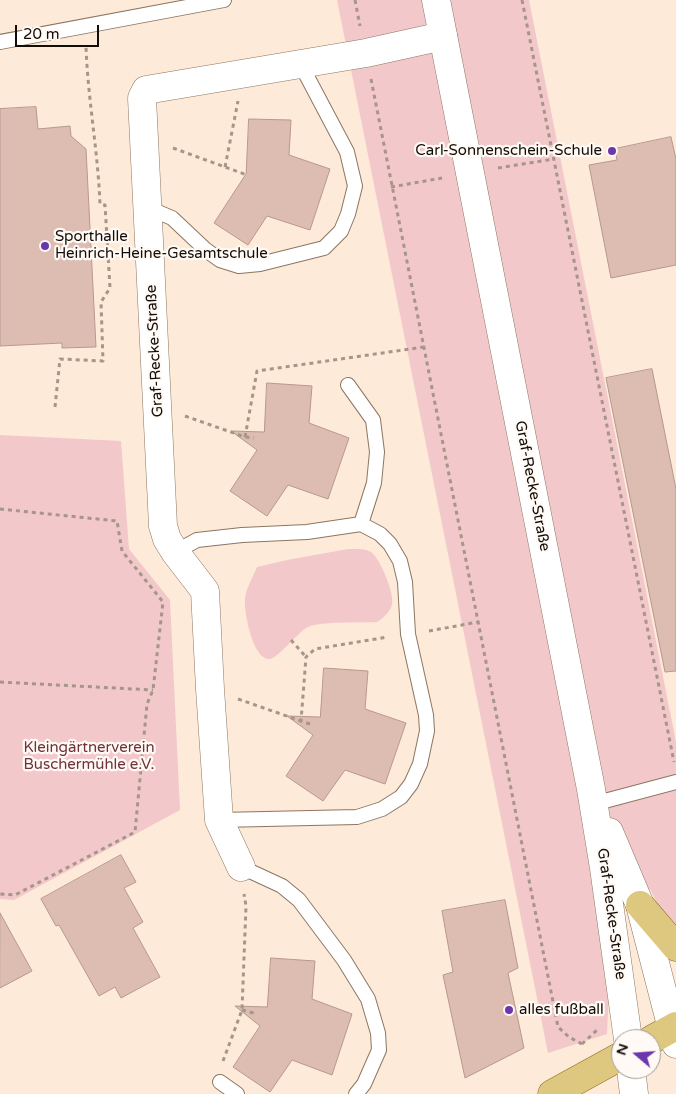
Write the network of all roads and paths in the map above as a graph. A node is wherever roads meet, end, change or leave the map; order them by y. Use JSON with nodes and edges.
{"nodes":[{"id":1,"x":224,"y":0,"type":"edge"},
{"id":2,"x":355,"y":0,"type":"edge"},
{"id":3,"x":436,"y":0,"type":"edge"},
{"id":4,"x":522,"y":0,"type":"edge"},
{"id":5,"x":85,"y":26,"type":"junction"},
{"id":6,"x":443,"y":36,"type":"junction"},
{"id":7,"x":0,"y":42,"type":"edge"},
{"id":8,"x":366,"y":53,"type":"junction"},
{"id":9,"x":300,"y":65,"type":"junction"},
{"id":10,"x":244,"y":74,"type":"junction"},
{"id":11,"x":144,"y":137,"type":"junction"},
{"id":12,"x":226,"y":167,"type":"junction"},
{"id":13,"x":247,"y":175,"type":"dead end"},
{"id":14,"x":146,"y":207,"type":"junction"},
{"id":15,"x":424,"y":347,"type":"junction"},
{"id":16,"x":348,"y":384,"type":"dead end"},
{"id":17,"x":55,"y":407,"type":"dead end"},
{"id":18,"x":158,"y":407,"type":"junction"},
{"id":19,"x":245,"y":437,"type":"junction"},
{"id":20,"x":254,"y":438,"type":"dead end"},
{"id":21,"x":0,"y":509,"type":"edge"},
{"id":22,"x":361,"y":524,"type":"junction"},
{"id":23,"x":175,"y":552,"type":"junction"},
{"id":24,"x":478,"y":622,"type":"junction"},
{"id":25,"x":408,"y":634,"type":"junction"},
{"id":26,"x":291,"y":640,"type":"dead end"},
{"id":27,"x":306,"y":657,"type":"junction"},
{"id":28,"x":0,"y":682,"type":"edge"},
{"id":29,"x":210,"y":689,"type":"junction"},
{"id":30,"x":153,"y":690,"type":"junction"},
{"id":31,"x":301,"y":721,"type":"junction"},
{"id":32,"x":310,"y":724,"type":"dead end"},
{"id":33,"x":674,"y":763,"type":"dead end"},
{"id":34,"x":676,"y":782,"type":"edge"},
{"id":35,"x":594,"y":796,"type":"junction"},
{"id":36,"x":219,"y":820,"type":"junction"},
{"id":37,"x":241,"y":867,"type":"junction"},
{"id":38,"x":0,"y":894,"type":"edge"},
{"id":39,"x":640,"y":905,"type":"junction"},
{"id":40,"x":676,"y":947,"type":"edge"},
{"id":41,"x":242,"y":1010,"type":"junction"},
{"id":42,"x":257,"y":1014,"type":"dead end"},
{"id":43,"x":627,"y":1029,"type":"edge"},
{"id":44,"x":669,"y":1034,"type":"edge"},
{"id":45,"x":582,"y":1044,"type":"dead end"},
{"id":46,"x":611,"y":1062,"type":"edge"},
{"id":47,"x":632,"y":1079,"type":"edge"},
{"id":48,"x":220,"y":1082,"type":"joint"},
{"id":49,"x":236,"y":1094,"type":"edge"},
{"id":50,"x":356,"y":1094,"type":"edge"},
{"id":51,"x":552,"y":1094,"type":"edge"},
{"id":52,"x":634,"y":1094,"type":"edge"}],
"edges":[{"from":1,"to":5,"type":"lane"},
{"from":2,"to":8,"type":"path"},
{"from":3,"to":6,"type":"street","name":"Graf-Recke-Straße"},
{"from":4,"to":33,"type":"path"},
{"from":5,"to":7,"type":"lane"},
{"from":5,"to":17,"type":"path"},
{"from":6,"to":8,"type":"street","name":"Graf-Recke-Straße"},
{"from":6,"to":35,"type":"street","name":"Graf-Recke-Straße"},
{"from":8,"to":9,"type":"street","name":"Graf-Recke-Straße"},
{"from":8,"to":15,"type":"path"},
{"from":9,"to":10,"type":"street","name":"Graf-Recke-Straße"},
{"from":9,"to":14,"type":"lane"},
{"from":10,"to":11,"type":"street","name":"Graf-Recke-Straße"},
{"from":10,"to":12,"type":"path"},
{"from":11,"to":12,"type":"path"},
{"from":11,"to":14,"type":"street","name":"Graf-Recke-Straße"},
{"from":12,"to":13,"type":"path"},
{"from":14,"to":18,"type":"street","name":"Graf-Recke-Straße"},
{"from":15,"to":19,"type":"path"},
{"from":15,"to":24,"type":"path"},
{"from":16,"to":22,"type":"lane"},
{"from":18,"to":19,"type":"path"},
{"from":18,"to":23,"type":"street","name":"Graf-Recke-Straße"},
{"from":19,"to":20,"type":"path"},
{"from":21,"to":30,"type":"path"},
{"from":22,"to":23,"type":"lane"},
{"from":22,"to":25,"type":"lane"},
{"from":23,"to":29,"type":"street","name":"Graf-Recke-Straße"},
{"from":24,"to":25,"type":"path"},
{"from":24,"to":45,"type":"path"},
{"from":25,"to":27,"type":"path"},
{"from":25,"to":36,"type":"lane"},
{"from":26,"to":27,"type":"path"},
{"from":27,"to":31,"type":"path"},
{"from":28,"to":30,"type":"path"},
{"from":29,"to":31,"type":"path"},
{"from":29,"to":36,"type":"street","name":"Graf-Recke-Straße"},
{"from":30,"to":38,"type":"path"},
{"from":31,"to":32,"type":"path"},
{"from":34,"to":35,"type":"lane"},
{"from":35,"to":39,"type":"street","name":"Graf-Recke-Straße"},
{"from":35,"to":43,"type":"street","name":"Graf-Recke-Straße"},
{"from":36,"to":37,"type":"street","name":"Graf-Recke-Straße"},
{"from":37,"to":41,"type":"path"},
{"from":37,"to":50,"type":"lane"},
{"from":39,"to":40,"type":"main road"},
{"from":39,"to":44,"type":"street","name":"Graf-Recke-Straße"},
{"from":41,"to":42,"type":"path"},
{"from":41,"to":48,"type":"path"},
{"from":46,"to":51,"type":"main road"},
{"from":47,"to":52,"type":"street"},
{"from":48,"to":49,"type":"lane"}]}
